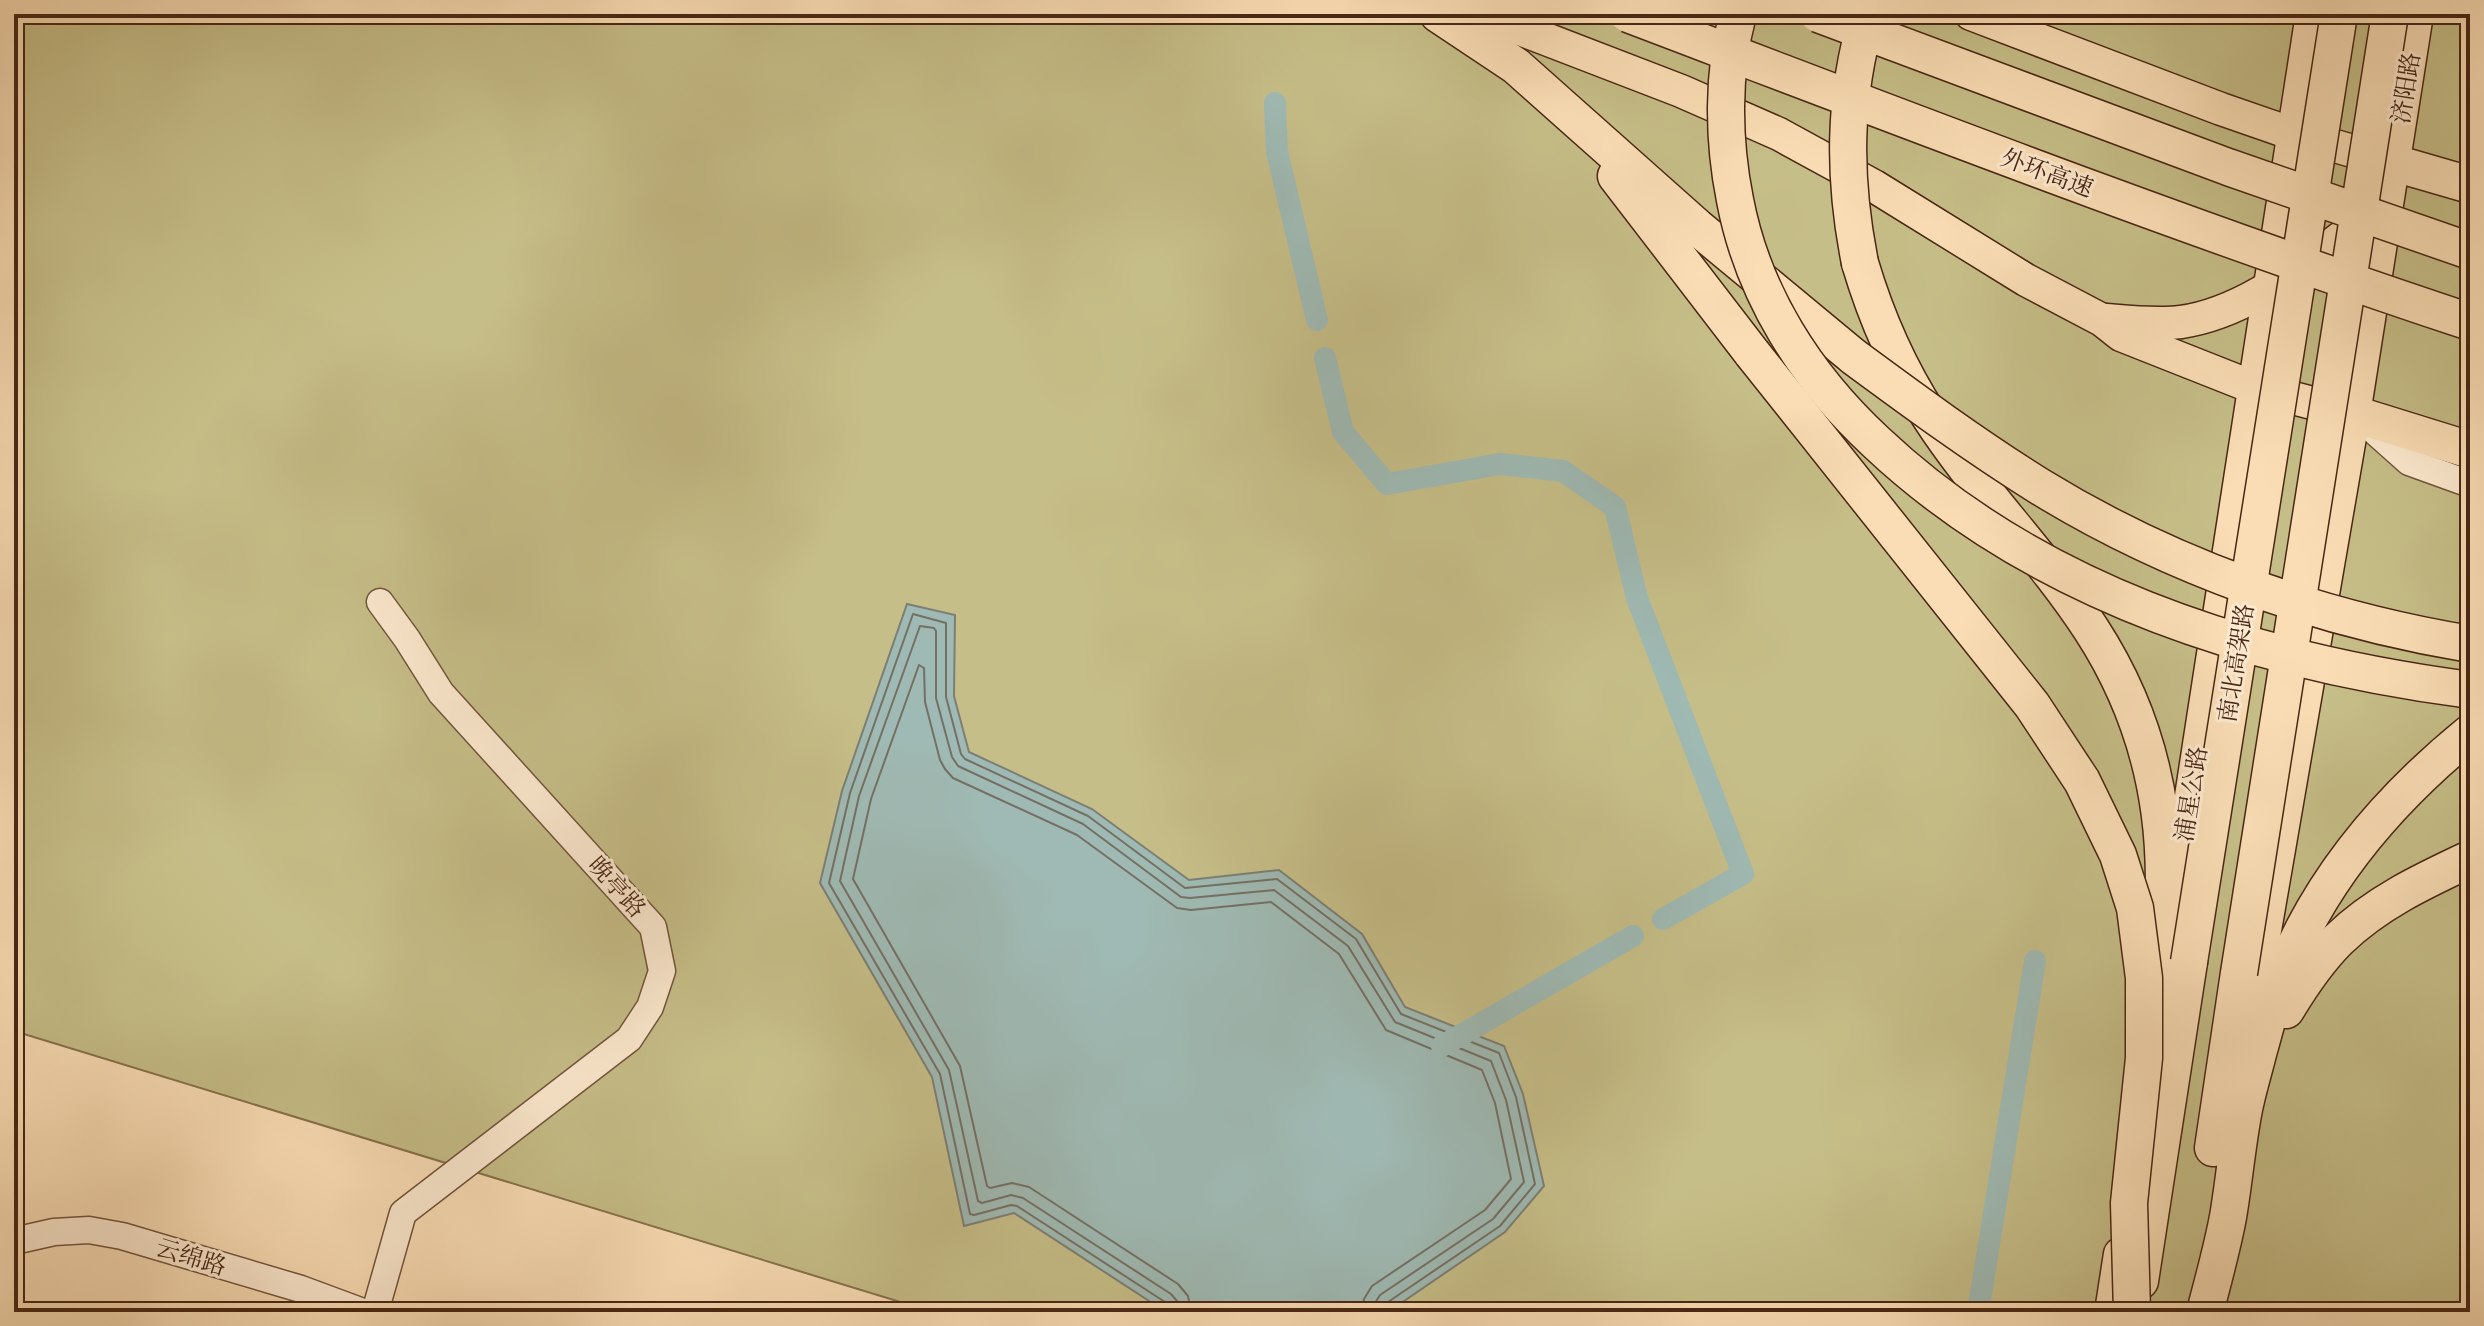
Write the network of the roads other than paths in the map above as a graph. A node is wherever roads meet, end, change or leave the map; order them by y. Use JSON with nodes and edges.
{"nodes":[{"id":1,"x":1438,"y":14,"type":"edge"},
{"id":2,"x":1481,"y":14,"type":"edge"},
{"id":3,"x":1628,"y":14,"type":"edge"},
{"id":4,"x":1738,"y":14,"type":"edge"},
{"id":5,"x":1818,"y":14,"type":"edge"},
{"id":6,"x":1868,"y":14,"type":"edge"},
{"id":7,"x":1971,"y":14,"type":"edge"},
{"id":8,"x":2312,"y":14,"type":"edge"},
{"id":9,"x":2339,"y":14,"type":"edge"},
{"id":10,"x":2390,"y":14,"type":"edge"},
{"id":11,"x":2417,"y":14,"type":"edge"},
{"id":12,"x":1593,"y":133,"type":"junction"},
{"id":13,"x":2293,"y":134,"type":"junction"},
{"id":14,"x":2394,"y":163,"type":"junction"},
{"id":15,"x":2470,"y":185,"type":"edge"},
{"id":16,"x":2388,"y":205,"type":"junction"},
{"id":17,"x":2470,"y":251,"type":"edge"},
{"id":18,"x":2271,"y":286,"type":"junction"},
{"id":19,"x":2102,"y":320,"type":"junction"},
{"id":20,"x":2470,"y":322,"type":"edge"},
{"id":21,"x":2255,"y":388,"type":"junction"},
{"id":22,"x":2354,"y":414,"type":"junction"},
{"id":23,"x":2470,"y":450,"type":"edge"},
{"id":24,"x":2470,"y":484,"type":"edge"},
{"id":25,"x":380,"y":602,"type":"dead end"},
{"id":26,"x":2470,"y":644,"type":"edge"},
{"id":27,"x":2470,"y":690,"type":"edge"},
{"id":28,"x":2470,"y":733,"type":"edge"},
{"id":29,"x":2470,"y":859,"type":"edge"},
{"id":30,"x":2144,"y":1058,"type":"junction"},
{"id":31,"x":2253,"y":1075,"type":"junction"},
{"id":32,"x":14,"y":1241,"type":"edge"},
{"id":33,"x":363,"y":1312,"type":"edge"},
{"id":34,"x":375,"y":1312,"type":"edge"},
{"id":35,"x":2111,"y":1312,"type":"edge"},
{"id":36,"x":2134,"y":1312,"type":"edge"},
{"id":37,"x":2188,"y":1312,"type":"edge"},
{"id":38,"x":2204,"y":1312,"type":"edge"}],
"edges":[{"from":1,"to":12,"type":"highway"},
{"from":2,"to":19,"type":"main road"},
{"from":3,"to":20,"type":"highway","name":"外环高速","bridge":true},
{"from":4,"to":27,"type":"highway","bridge":true},
{"from":5,"to":17,"type":"highway","bridge":true},
{"from":6,"to":30,"type":"highway","bridge":true},
{"from":7,"to":13,"type":"main road"},
{"from":8,"to":13,"type":"main road"},
{"from":9,"to":36,"type":"highway","name":"南北高架路","bridge":true},
{"from":10,"to":37,"type":"highway","bridge":true},
{"from":11,"to":14,"type":"main road","name":"济阳路"},
{"from":12,"to":26,"type":"highway","bridge":true},
{"from":12,"to":30,"type":"highway","bridge":true},
{"from":13,"to":14,"type":"main road"},
{"from":13,"to":18,"type":"main road","name":"浦星公路"},
{"from":14,"to":15,"type":"highway"},
{"from":14,"to":16,"type":"main road"},
{"from":16,"to":18,"type":"main road"},
{"from":16,"to":22,"type":"main road"},
{"from":18,"to":19,"type":"main road"},
{"from":18,"to":21,"type":"main road","name":"浦星公路"},
{"from":19,"to":21,"type":"main road"},
{"from":21,"to":22,"type":"main road"},
{"from":21,"to":35,"type":"main road","name":"浦星公路"},
{"from":22,"to":23,"type":"highway"},
{"from":22,"to":24,"type":"street"},
{"from":22,"to":38,"type":"main road"},
{"from":25,"to":34,"type":"street","name":"晚亭路"},
{"from":28,"to":31,"type":"highway"},
{"from":29,"to":31,"type":"highway"},
{"from":30,"to":36,"type":"highway","bridge":true},
{"from":31,"to":38,"type":"highway"},
{"from":32,"to":33,"type":"street","name":"云绵路"}]}
